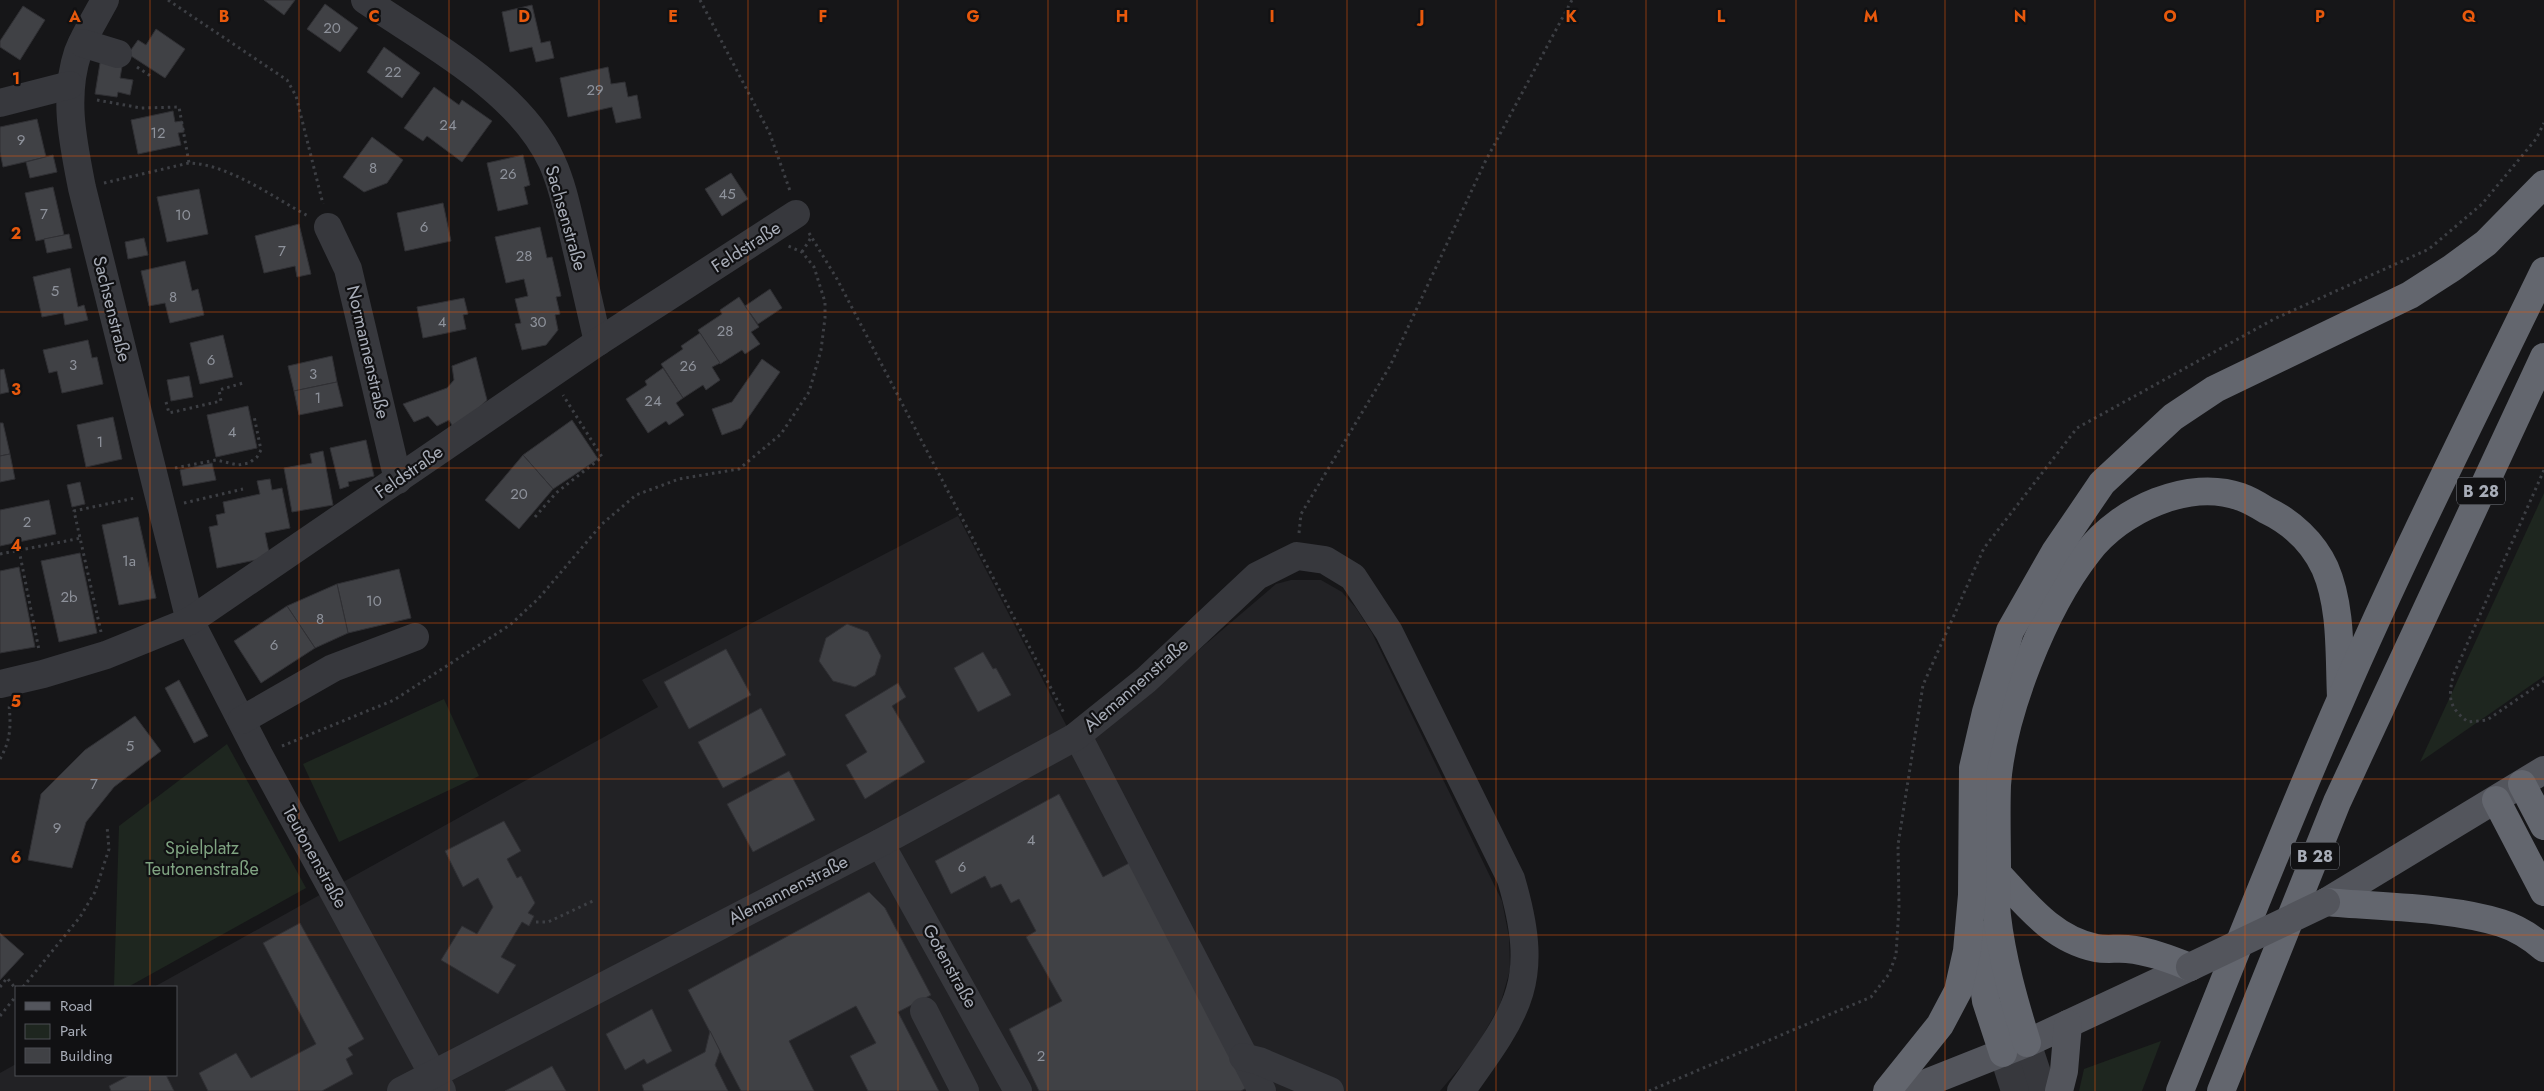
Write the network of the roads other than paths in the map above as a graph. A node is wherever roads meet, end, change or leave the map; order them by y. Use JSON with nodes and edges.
{"nodes":[{"id":1,"x":105,"y":0,"type":"edge"},
{"id":2,"x":365,"y":0,"type":"edge"},
{"id":3,"x":82,"y":43,"type":"junction"},
{"id":4,"x":118,"y":54,"type":"dead end"},
{"id":5,"x":70,"y":85,"type":"junction"},
{"id":6,"x":0,"y":103,"type":"edge"},
{"id":7,"x":2544,"y":184,"type":"edge"},
{"id":8,"x":804,"y":225,"type":"road end"},
{"id":9,"x":328,"y":227,"type":"road end"},
{"id":10,"x":2544,"y":271,"type":"edge"},
{"id":11,"x":598,"y":342,"type":"junction"},
{"id":12,"x":2544,"y":357,"type":"edge"},
{"id":13,"x":398,"y":480,"type":"junction"},
{"id":14,"x":190,"y":621,"type":"junction"},
{"id":15,"x":415,"y":637,"type":"dead end"},
{"id":16,"x":3,"y":683,"type":"edge"},
{"id":17,"x":2342,"y":697,"type":"junction"},
{"id":18,"x":242,"y":720,"type":"junction"},
{"id":19,"x":1075,"y":736,"type":"junction"},
{"id":20,"x":2533,"y":777,"type":"edge"},
{"id":21,"x":2496,"y":800,"type":"junction"},
{"id":22,"x":2544,"y":826,"type":"edge"},
{"id":23,"x":880,"y":842,"type":"junction"},
{"id":24,"x":1997,"y":873,"type":"junction"},
{"id":25,"x":2544,"y":892,"type":"edge"},
{"id":26,"x":1972,"y":895,"type":"junction"},
{"id":27,"x":2326,"y":902,"type":"junction"},
{"id":28,"x":2544,"y":948,"type":"edge"},
{"id":29,"x":2190,"y":967,"type":"junction"},
{"id":30,"x":924,"y":1011,"type":"dead end"},
{"id":31,"x":2068,"y":1024,"type":"junction"},
{"id":32,"x":2015,"y":1048,"type":"junction"},
{"id":33,"x":1243,"y":1057,"type":"junction"},
{"id":34,"x":438,"y":1082,"type":"edge"},
{"id":35,"x":401,"y":1091,"type":"edge"},
{"id":36,"x":964,"y":1091,"type":"edge"},
{"id":37,"x":1018,"y":1091,"type":"edge"},
{"id":38,"x":1262,"y":1091,"type":"edge"},
{"id":39,"x":1330,"y":1091,"type":"edge"},
{"id":40,"x":1461,"y":1091,"type":"edge"},
{"id":41,"x":1887,"y":1091,"type":"edge"},
{"id":42,"x":1906,"y":1091,"type":"edge"},
{"id":43,"x":2015,"y":1091,"type":"edge"},
{"id":44,"x":2043,"y":1091,"type":"edge"},
{"id":45,"x":2059,"y":1091,"type":"edge"},
{"id":46,"x":2180,"y":1091,"type":"edge"},
{"id":47,"x":2221,"y":1091,"type":"edge"}],
"edges":[{"from":1,"to":3,"type":"street","name":"Sachsenstraße"},
{"from":2,"to":11,"type":"street","name":"Sachsenstraße"},
{"from":3,"to":4,"type":"street"},
{"from":3,"to":5,"type":"street","name":"Sachsenstraße"},
{"from":5,"to":6,"type":"street"},
{"from":5,"to":14,"type":"street","name":"Sachsenstraße"},
{"from":7,"to":26,"type":"highway"},
{"from":8,"to":11,"type":"street","name":"Feldstraße"},
{"from":9,"to":13,"type":"street","name":"Normannenstraße"},
{"from":10,"to":17,"type":"highway","number":"B 28"},
{"from":11,"to":13,"type":"street","name":"Feldstraße"},
{"from":12,"to":47,"type":"highway","number":"B 28"},
{"from":13,"to":14,"type":"street","name":"Feldstraße"},
{"from":14,"to":16,"type":"street","name":"Feldstraße"},
{"from":14,"to":18,"type":"street","name":"Teutonenstraße"},
{"from":15,"to":18,"type":"street"},
{"from":17,"to":24,"type":"highway"},
{"from":17,"to":46,"type":"highway","number":"B 28"},
{"from":18,"to":34,"type":"street","name":"Teutonenstraße"},
{"from":19,"to":23,"type":"street","name":"Alemannenstraße"},
{"from":19,"to":33,"type":"street"},
{"from":19,"to":40,"type":"street","name":"Alemannenstraße"},
{"from":20,"to":21,"type":"main road"},
{"from":20,"to":22,"type":"highway"},
{"from":21,"to":25,"type":"highway"},
{"from":21,"to":27,"type":"main road"},
{"from":23,"to":34,"type":"street","name":"Alemannenstraße"},
{"from":23,"to":37,"type":"street","name":"Gotenstraße"},
{"from":24,"to":29,"type":"highway"},
{"from":24,"to":32,"type":"highway"},
{"from":26,"to":32,"type":"highway"},
{"from":26,"to":41,"type":"highway"},
{"from":27,"to":28,"type":"highway"},
{"from":27,"to":29,"type":"main road","bridge":true},
{"from":29,"to":31,"type":"main road"},
{"from":30,"to":36,"type":"street"},
{"from":31,"to":32,"type":"main road"},
{"from":31,"to":45,"type":"main road"},
{"from":32,"to":42,"type":"main road"},
{"from":32,"to":43,"type":"street"},
{"from":32,"to":44,"type":"street"},
{"from":33,"to":38,"type":"street"},
{"from":33,"to":39,"type":"street"},
{"from":34,"to":35,"type":"street","name":"Alemannenstraße"}]}
